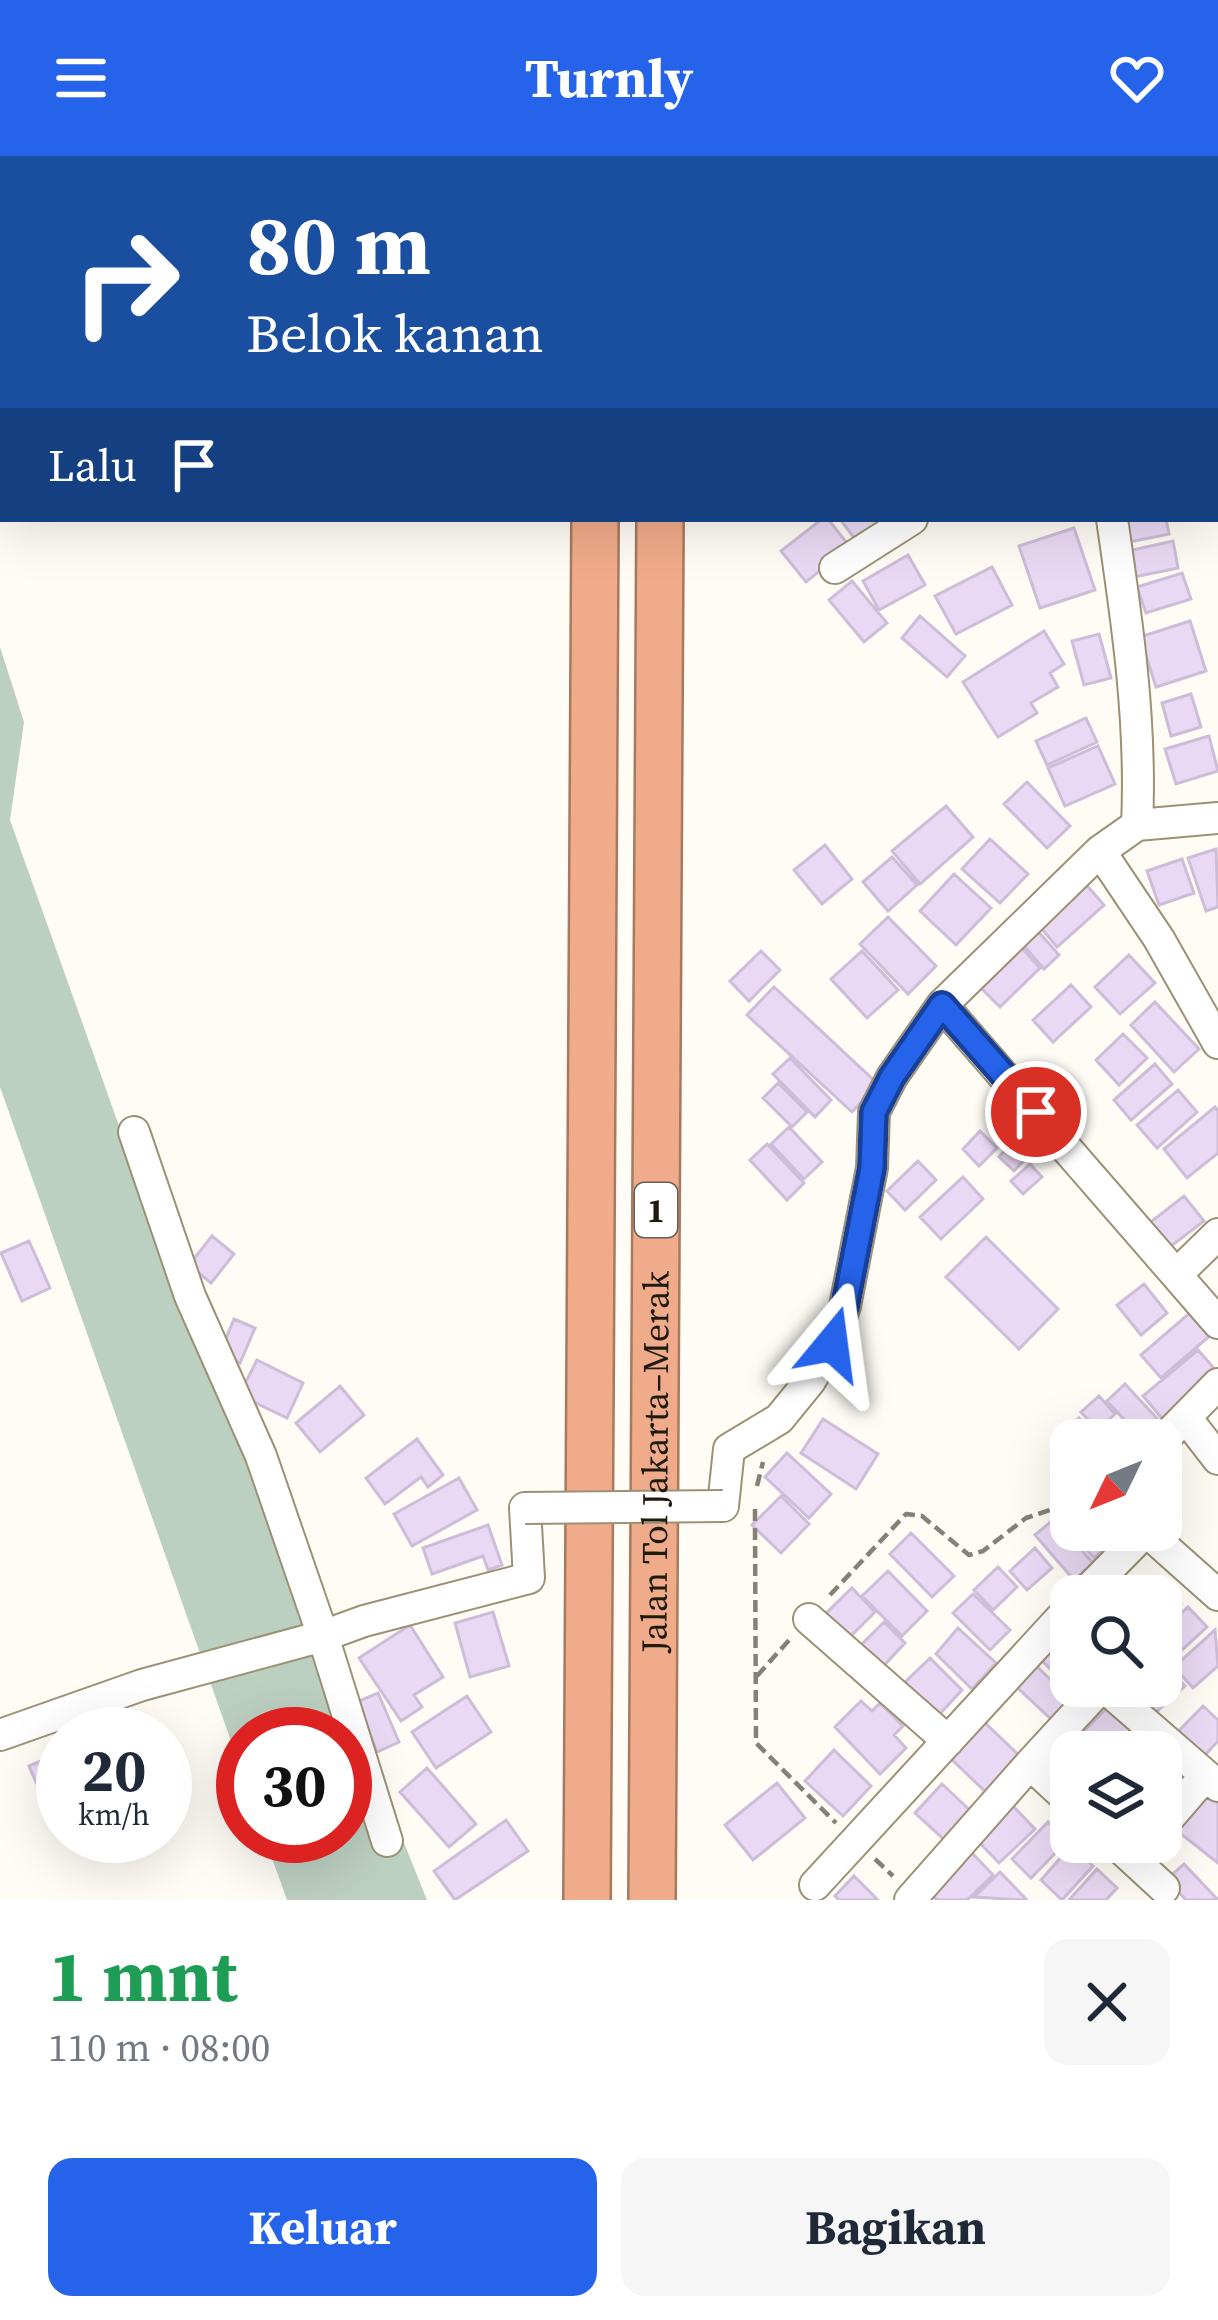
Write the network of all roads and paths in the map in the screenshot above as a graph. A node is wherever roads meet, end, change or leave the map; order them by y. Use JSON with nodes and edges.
{"nodes":[{"id":1,"x":595,"y":522,"type":"edge"},
{"id":2,"x":660,"y":522,"type":"edge"},
{"id":3,"x":907,"y":522,"type":"edge"},
{"id":4,"x":1112,"y":522,"type":"edge"},
{"id":5,"x":835,"y":568,"type":"dead end"},
{"id":6,"x":1218,"y":818,"type":"edge"},
{"id":7,"x":1137,"y":825,"type":"junction"},
{"id":8,"x":1100,"y":851,"type":"junction"},
{"id":9,"x":942,"y":1005,"type":"junction"},
{"id":10,"x":1218,"y":1043,"type":"edge"},
{"id":11,"x":134,"y":1132,"type":"dead end"},
{"id":12,"x":1218,"y":1234,"type":"edge"},
{"id":13,"x":1177,"y":1274,"type":"junction"},
{"id":14,"x":1218,"y":1323,"type":"edge"},
{"id":15,"x":1218,"y":1384,"type":"edge"},
{"id":16,"x":1186,"y":1420,"type":"junction"},
{"id":17,"x":773,"y":1423,"type":"junction"},
{"id":18,"x":1182,"y":1424,"type":"edge"},
{"id":19,"x":1218,"y":1459,"type":"edge"},
{"id":20,"x":1050,"y":1510,"type":"edge"},
{"id":21,"x":1126,"y":1551,"type":"edge"},
{"id":22,"x":1168,"y":1551,"type":"edge"},
{"id":23,"x":1102,"y":1575,"type":"edge"},
{"id":24,"x":1218,"y":1595,"type":"edge"},
{"id":25,"x":808,"y":1619,"type":"junction"},
{"id":26,"x":1050,"y":1630,"type":"edge"},
{"id":27,"x":323,"y":1636,"type":"junction"},
{"id":28,"x":756,"y":1677,"type":"junction"},
{"id":29,"x":1083,"y":1707,"type":"edge"},
{"id":30,"x":1127,"y":1707,"type":"edge"},
{"id":31,"x":0,"y":1735,"type":"edge"},
{"id":32,"x":948,"y":1741,"type":"junction"},
{"id":33,"x":1030,"y":1764,"type":"junction"},
{"id":34,"x":1212,"y":1781,"type":"edge"},
{"id":35,"x":1050,"y":1783,"type":"edge"},
{"id":36,"x":1182,"y":1808,"type":"edge"},
{"id":37,"x":387,"y":1841,"type":"dead end"},
{"id":38,"x":856,"y":1842,"type":"junction"},
{"id":39,"x":1144,"y":1863,"type":"edge"},
{"id":40,"x":815,"y":1885,"type":"dead end"},
{"id":41,"x":1164,"y":1888,"type":"dead end"},
{"id":42,"x":912,"y":1898,"type":"edge"},
{"id":43,"x":587,"y":1900,"type":"edge"},
{"id":44,"x":652,"y":1900,"type":"edge"}],
"edges":[{"from":1,"to":43,"type":"highway","name":"Jalan Tol Jakarta–Merak","number":"1"},
{"from":2,"to":44,"type":"highway","name":"Jalan Tol Jakarta–Merak","number":"1"},
{"from":3,"to":5,"type":"street"},
{"from":4,"to":7,"type":"street"},
{"from":6,"to":7,"type":"street"},
{"from":7,"to":8,"type":"street"},
{"from":8,"to":9,"type":"street"},
{"from":8,"to":10,"type":"street"},
{"from":9,"to":13,"type":"street"},
{"from":9,"to":17,"type":"street"},
{"from":11,"to":27,"type":"street"},
{"from":12,"to":13,"type":"street"},
{"from":13,"to":14,"type":"street"},
{"from":15,"to":16,"type":"street"},
{"from":16,"to":18,"type":"street"},
{"from":16,"to":19,"type":"street"},
{"from":17,"to":27,"type":"street","bridge":true},
{"from":17,"to":28,"type":"path"},
{"from":20,"to":25,"type":"path"},
{"from":21,"to":23,"type":"street"},
{"from":22,"to":24,"type":"street"},
{"from":25,"to":28,"type":"path"},
{"from":25,"to":32,"type":"street"},
{"from":26,"to":32,"type":"street"},
{"from":27,"to":31,"type":"street"},
{"from":27,"to":37,"type":"street"},
{"from":28,"to":38,"type":"path"},
{"from":29,"to":33,"type":"street"},
{"from":30,"to":34,"type":"street"},
{"from":32,"to":38,"type":"street"},
{"from":33,"to":35,"type":"street"},
{"from":33,"to":42,"type":"street"},
{"from":34,"to":36,"type":"street"},
{"from":38,"to":40,"type":"street"},
{"from":38,"to":42,"type":"path"},
{"from":39,"to":41,"type":"street"}]}
